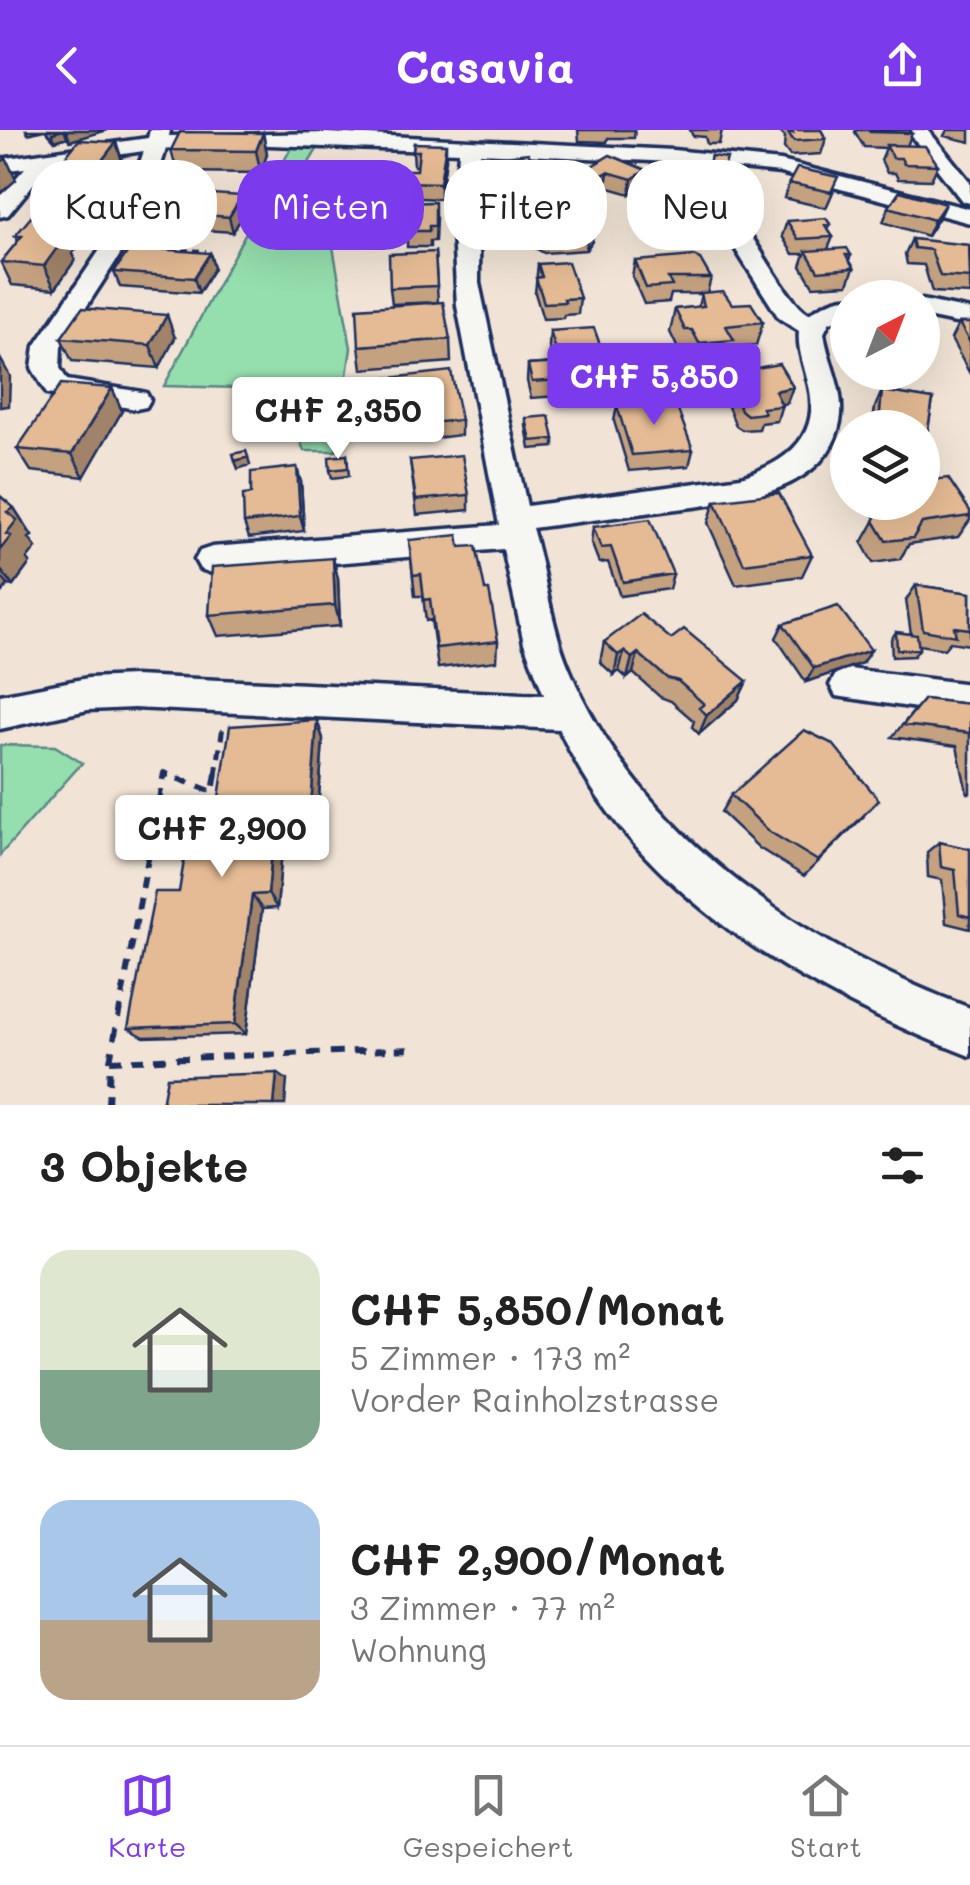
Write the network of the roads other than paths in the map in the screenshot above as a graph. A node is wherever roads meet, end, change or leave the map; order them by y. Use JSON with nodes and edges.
{"nodes":[{"id":1,"x":670,"y":130,"type":"edge"},
{"id":2,"x":917,"y":130,"type":"edge"},
{"id":3,"x":159,"y":136,"type":"edge"},
{"id":4,"x":470,"y":148,"type":"junction"},
{"id":5,"x":673,"y":156,"type":"junction"},
{"id":6,"x":38,"y":158,"type":"junction"},
{"id":7,"x":0,"y":165,"type":"edge"},
{"id":8,"x":970,"y":196,"type":"edge"},
{"id":9,"x":0,"y":210,"type":"edge"},
{"id":10,"x":970,"y":216,"type":"edge"},
{"id":11,"x":750,"y":250,"type":"edge"},
{"id":12,"x":830,"y":311,"type":"edge"},
{"id":13,"x":940,"y":312,"type":"edge"},
{"id":14,"x":970,"y":318,"type":"edge"},
{"id":15,"x":813,"y":328,"type":"junction"},
{"id":16,"x":136,"y":400,"type":"dead end"},
{"id":17,"x":516,"y":527,"type":"junction"},
{"id":18,"x":212,"y":560,"type":"dead end"},
{"id":19,"x":850,"y":685,"type":"dead end"},
{"id":20,"x":970,"y":700,"type":"edge"},
{"id":21,"x":0,"y":712,"type":"edge"},
{"id":22,"x":569,"y":713,"type":"junction"},
{"id":23,"x":970,"y":1032,"type":"edge"}],
"edges":[{"from":1,"to":5,"type":"street"},
{"from":2,"to":8,"type":"street"},
{"from":3,"to":4,"type":"street"},
{"from":3,"to":6,"type":"street"},
{"from":3,"to":16,"type":"street"},
{"from":4,"to":5,"type":"street"},
{"from":4,"to":17,"type":"street"},
{"from":5,"to":10,"type":"street"},
{"from":6,"to":7,"type":"street"},
{"from":6,"to":9,"type":"street"},
{"from":11,"to":15,"type":"street"},
{"from":12,"to":15,"type":"street"},
{"from":13,"to":14,"type":"street"},
{"from":15,"to":17,"type":"street"},
{"from":17,"to":18,"type":"street"},
{"from":17,"to":22,"type":"street"},
{"from":19,"to":20,"type":"street"},
{"from":21,"to":22,"type":"street"},
{"from":22,"to":23,"type":"street"}]}
